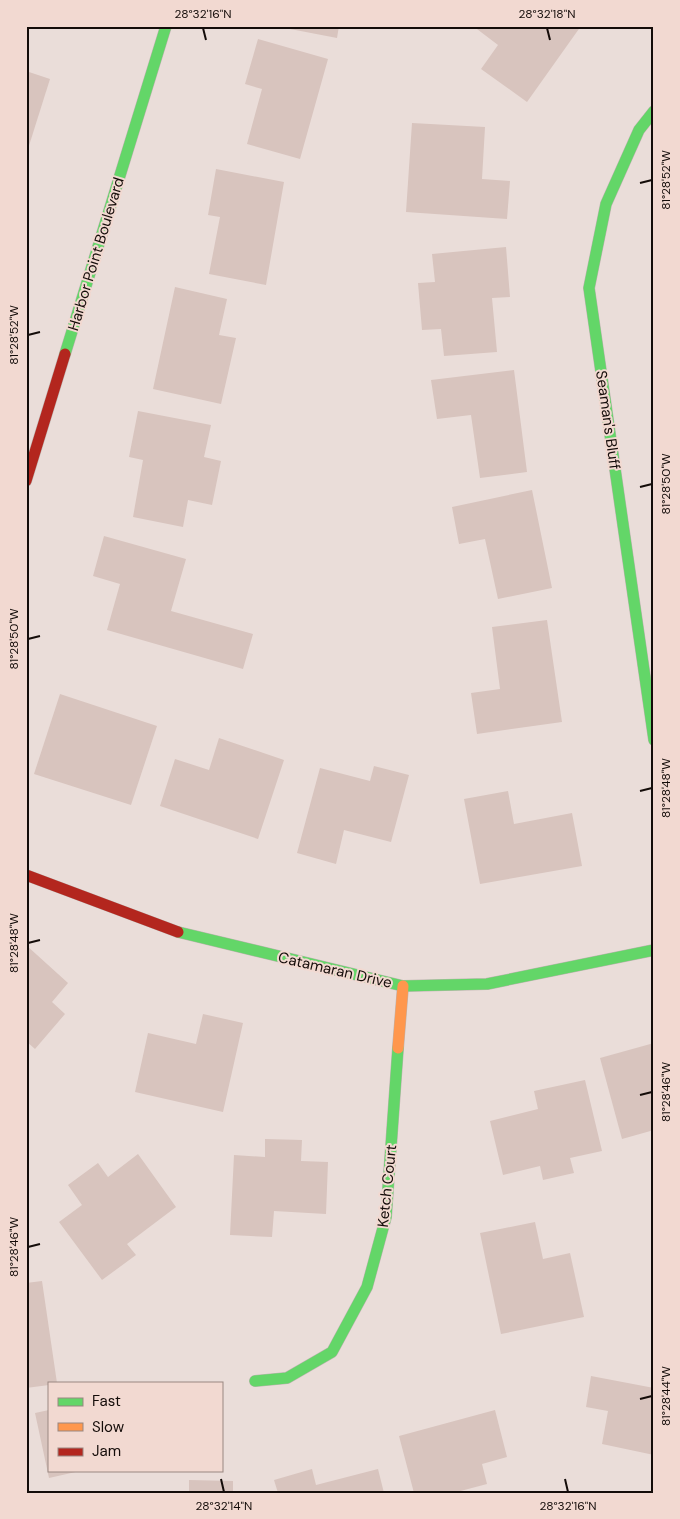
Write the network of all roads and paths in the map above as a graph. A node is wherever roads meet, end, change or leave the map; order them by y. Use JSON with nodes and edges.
{"nodes":[{"id":1,"x":166,"y":26,"type":"edge"},
{"id":2,"x":654,"y":111,"type":"edge"},
{"id":3,"x":26,"y":481,"type":"edge"},
{"id":4,"x":654,"y":740,"type":"edge"},
{"id":5,"x":26,"y":875,"type":"edge"},
{"id":6,"x":654,"y":950,"type":"edge"},
{"id":7,"x":402,"y":986,"type":"junction"},
{"id":8,"x":255,"y":1381,"type":"dead end"}],
"edges":[{"from":1,"to":3,"type":"street","name":"Harbor Point Boulevard"},
{"from":2,"to":4,"type":"street","name":"Seaman's Bluff"},
{"from":5,"to":7,"type":"street","name":"Catamaran Drive"},
{"from":6,"to":7,"type":"street","name":"Catamaran Drive"},
{"from":7,"to":8,"type":"street","name":"Ketch Court"}]}
